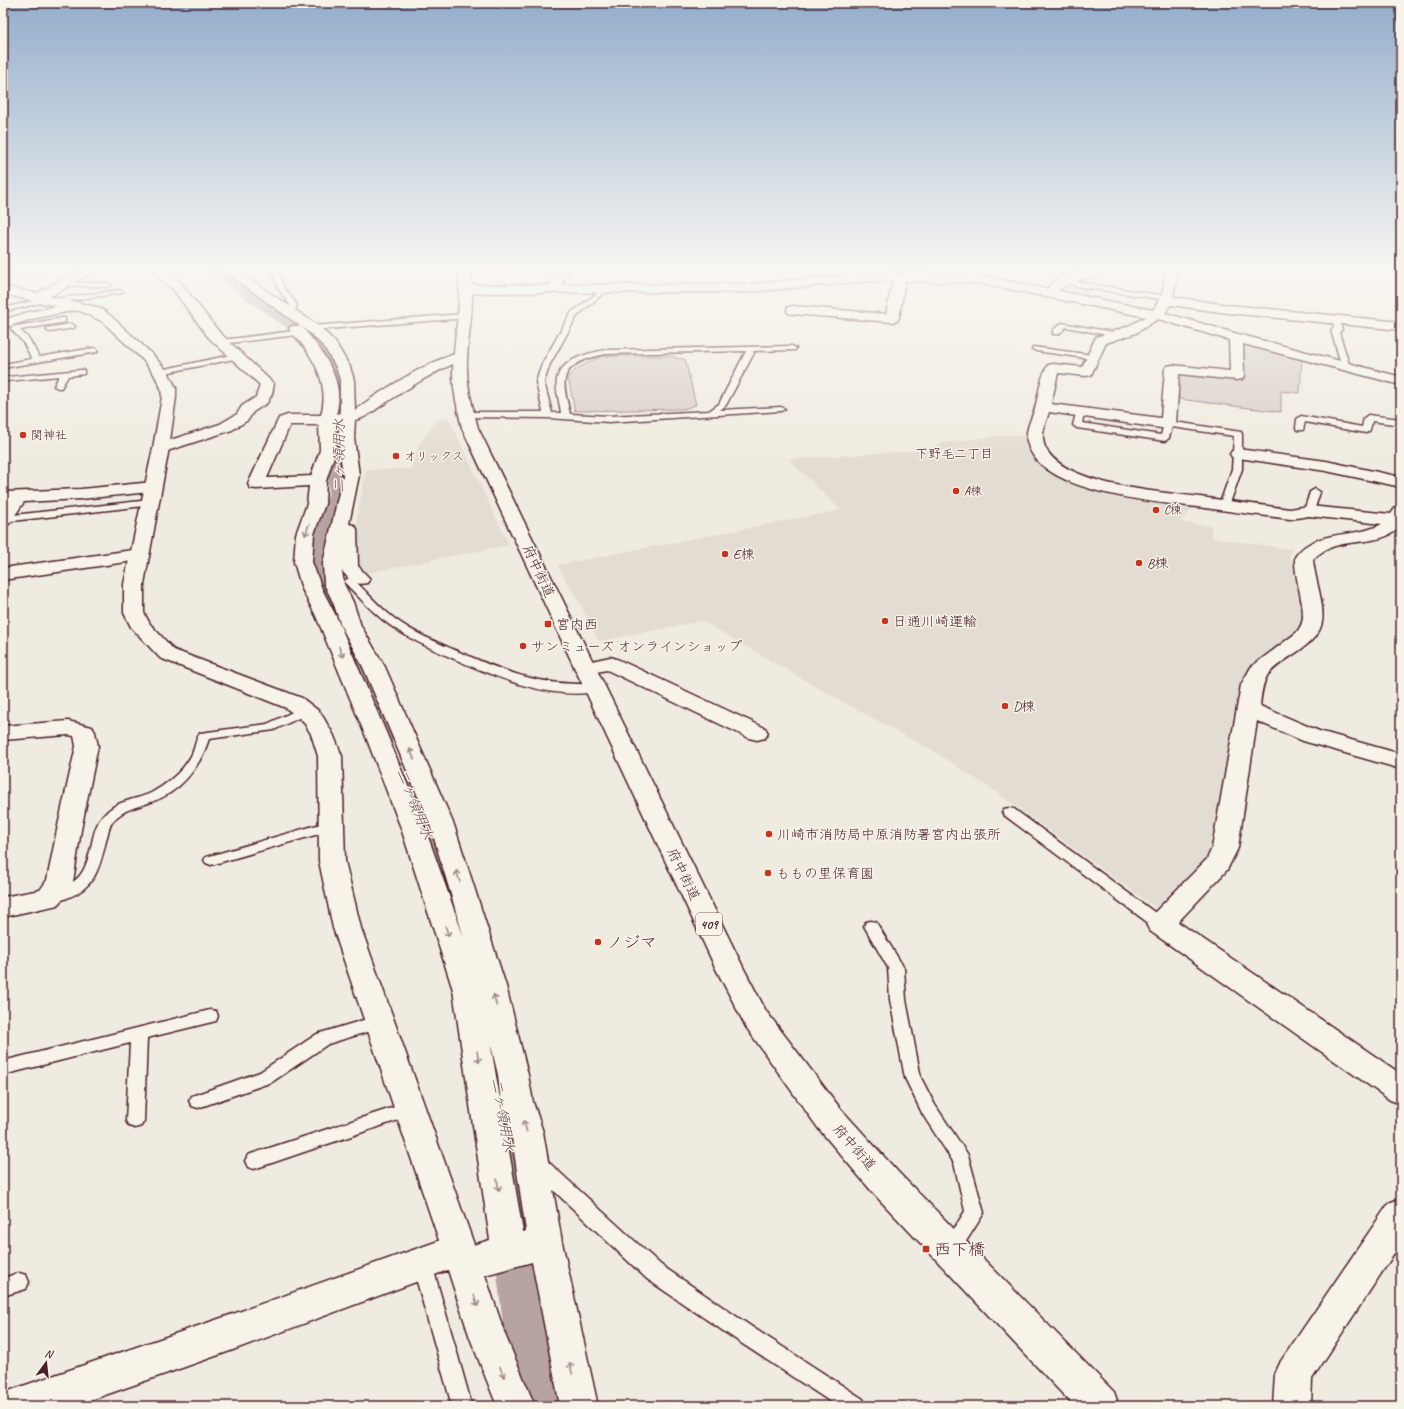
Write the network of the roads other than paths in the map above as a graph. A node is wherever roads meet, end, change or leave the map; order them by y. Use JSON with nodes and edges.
{"nodes":[{"id":1,"x":32,"y":334,"type":"edge"},
{"id":2,"x":121,"y":334,"type":"edge"},
{"id":3,"x":213,"y":334,"type":"edge"},
{"id":4,"x":281,"y":334,"type":"edge"},
{"id":5,"x":309,"y":334,"type":"edge"},
{"id":6,"x":314,"y":334,"type":"edge"},
{"id":7,"x":462,"y":334,"type":"edge"},
{"id":8,"x":563,"y":334,"type":"edge"},
{"id":9,"x":1118,"y":334,"type":"edge"},
{"id":10,"x":1222,"y":334,"type":"edge"},
{"id":11,"x":1336,"y":334,"type":"edge"},
{"id":12,"x":21,"y":336,"type":"joint"},
{"id":13,"x":1236,"y":338,"type":"junction"},
{"id":14,"x":222,"y":342,"type":"junction"},
{"id":15,"x":792,"y":348,"type":"dead end"},
{"id":16,"x":749,"y":349,"type":"junction"},
{"id":17,"x":1036,"y":349,"type":"dead end"},
{"id":18,"x":94,"y":350,"type":"dead end"},
{"id":19,"x":236,"y":356,"type":"junction"},
{"id":20,"x":460,"y":356,"type":"junction"},
{"id":21,"x":1093,"y":357,"type":"junction"},
{"id":22,"x":38,"y":360,"type":"junction"},
{"id":23,"x":13,"y":364,"type":"junction"},
{"id":24,"x":3,"y":366,"type":"edge"},
{"id":25,"x":1346,"y":367,"type":"junction"},
{"id":26,"x":81,"y":372,"type":"dead end"},
{"id":27,"x":160,"y":372,"type":"junction"},
{"id":28,"x":65,"y":374,"type":"junction"},
{"id":29,"x":1401,"y":381,"type":"edge"},
{"id":30,"x":58,"y":386,"type":"dead end"},
{"id":31,"x":1043,"y":407,"type":"junction"},
{"id":32,"x":781,"y":409,"type":"dead end"},
{"id":33,"x":711,"y":413,"type":"junction"},
{"id":34,"x":466,"y":415,"type":"junction"},
{"id":35,"x":548,"y":415,"type":"junction"},
{"id":36,"x":566,"y":416,"type":"junction"},
{"id":37,"x":343,"y":418,"type":"junction"},
{"id":38,"x":1401,"y":422,"type":"edge"},
{"id":39,"x":1168,"y":424,"type":"junction"},
{"id":40,"x":1300,"y":428,"type":"dead end"},
{"id":41,"x":162,"y":448,"type":"junction"},
{"id":42,"x":1238,"y":454,"type":"junction"},
{"id":43,"x":1401,"y":482,"type":"edge"},
{"id":44,"x":317,"y":487,"type":"junction"},
{"id":45,"x":1315,"y":492,"type":"dead end"},
{"id":46,"x":151,"y":495,"type":"junction"},
{"id":47,"x":11,"y":497,"type":"edge"},
{"id":48,"x":1224,"y":506,"type":"junction"},
{"id":49,"x":1309,"y":511,"type":"junction"},
{"id":50,"x":3,"y":520,"type":"edge"},
{"id":51,"x":1400,"y":522,"type":"edge"},
{"id":52,"x":140,"y":555,"type":"junction"},
{"id":53,"x":3,"y":574,"type":"edge"},
{"id":54,"x":355,"y":580,"type":"joint"},
{"id":55,"x":590,"y":678,"type":"junction"},
{"id":56,"x":1248,"y":708,"type":"junction"},
{"id":57,"x":303,"y":711,"type":"junction"},
{"id":58,"x":3,"y":733,"type":"edge"},
{"id":59,"x":757,"y":733,"type":"dead end"},
{"id":60,"x":1401,"y":762,"type":"edge"},
{"id":61,"x":1009,"y":812,"type":"dead end"},
{"id":62,"x":331,"y":826,"type":"junction"},
{"id":63,"x":211,"y":860,"type":"dead end"},
{"id":64,"x":49,"y":898,"type":"junction"},
{"id":65,"x":3,"y":907,"type":"edge"},
{"id":66,"x":1160,"y":924,"type":"junction"},
{"id":67,"x":871,"y":926,"type":"dead end"},
{"id":68,"x":210,"y":1016,"type":"dead end"},
{"id":69,"x":380,"y":1021,"type":"junction"},
{"id":70,"x":139,"y":1034,"type":"junction"},
{"id":71,"x":3,"y":1068,"type":"edge"},
{"id":72,"x":1401,"y":1091,"type":"edge"},
{"id":73,"x":198,"y":1101,"type":"dead end"},
{"id":74,"x":410,"y":1109,"type":"junction"},
{"id":75,"x":135,"y":1121,"type":"dead end"},
{"id":76,"x":531,"y":1158,"type":"junction"},
{"id":77,"x":254,"y":1161,"type":"dead end"},
{"id":78,"x":1401,"y":1214,"type":"edge"},
{"id":79,"x":530,"y":1246,"type":"junction"},
{"id":80,"x":950,"y":1248,"type":"junction"},
{"id":81,"x":461,"y":1257,"type":"junction"},
{"id":82,"x":422,"y":1264,"type":"junction"},
{"id":83,"x":20,"y":1406,"type":"edge"},
{"id":84,"x":462,"y":1406,"type":"edge"},
{"id":85,"x":516,"y":1406,"type":"edge"},
{"id":86,"x":579,"y":1406,"type":"edge"},
{"id":87,"x":856,"y":1406,"type":"edge"},
{"id":88,"x":1100,"y":1406,"type":"edge"},
{"id":89,"x":1292,"y":1406,"type":"edge"}],
"edges":[{"from":1,"to":12,"type":"lane"},
{"from":2,"to":27,"type":"main road"},
{"from":3,"to":14,"type":"main road"},
{"from":4,"to":14,"type":"lane"},
{"from":5,"to":37,"type":"main road"},
{"from":6,"to":37,"type":"main road"},
{"from":7,"to":20,"type":"main road","name":"府中街道","number":"409"},
{"from":8,"to":35,"type":"lane"},
{"from":9,"to":21,"type":"main road"},
{"from":10,"to":13,"type":"main road"},
{"from":11,"to":25,"type":"lane"},
{"from":12,"to":22,"type":"lane"},
{"from":13,"to":25,"type":"main road"},
{"from":13,"to":39,"type":"main road"},
{"from":14,"to":19,"type":"main road"},
{"from":15,"to":16,"type":"lane"},
{"from":16,"to":33,"type":"lane"},
{"from":16,"to":36,"type":"lane"},
{"from":17,"to":21,"type":"lane"},
{"from":18,"to":22,"type":"lane"},
{"from":19,"to":27,"type":"lane"},
{"from":19,"to":41,"type":"main road"},
{"from":20,"to":34,"type":"main road","name":"府中街道","number":"409"},
{"from":20,"to":37,"type":"main road"},
{"from":21,"to":31,"type":"main road"},
{"from":22,"to":23,"type":"lane"},
{"from":23,"to":24,"type":"lane"},
{"from":23,"to":28,"type":"lane"},
{"from":25,"to":29,"type":"main road"},
{"from":26,"to":28,"type":"lane"},
{"from":27,"to":41,"type":"main road"},
{"from":28,"to":30,"type":"lane"},
{"from":31,"to":39,"type":"main road"},
{"from":31,"to":48,"type":"main road"},
{"from":32,"to":33,"type":"lane"},
{"from":33,"to":36,"type":"lane"},
{"from":34,"to":35,"type":"lane"},
{"from":34,"to":55,"type":"main road","name":"府中街道","number":"409"},
{"from":35,"to":36,"type":"lane"},
{"from":37,"to":44,"type":"main road"},
{"from":37,"to":44,"type":"main road"},
{"from":37,"to":54,"type":"main road"},
{"from":76,"to":37,"type":"main road","one_way":true},
{"from":38,"to":40,"type":"lane"},
{"from":39,"to":42,"type":"lane"},
{"from":41,"to":46,"type":"main road"},
{"from":42,"to":43,"type":"main road"},
{"from":42,"to":48,"type":"lane"},
{"from":44,"to":79,"type":"main road","one_way":true},
{"from":45,"to":49,"type":"lane"},
{"from":46,"to":47,"type":"main road"},
{"from":46,"to":50,"type":"lane"},
{"from":46,"to":52,"type":"main road"},
{"from":47,"to":50,"type":"main road"},
{"from":48,"to":49,"type":"main road"},
{"from":49,"to":51,"type":"main road"},
{"from":51,"to":56,"type":"main road"},
{"from":52,"to":53,"type":"main road"},
{"from":52,"to":57,"type":"main road"},
{"from":54,"to":55,"type":"lane"},
{"from":55,"to":59,"type":"main road"},
{"from":55,"to":80,"type":"main road","name":"府中街道","number":"409"},
{"from":56,"to":60,"type":"main road"},
{"from":56,"to":66,"type":"main road"},
{"from":57,"to":62,"type":"main road"},
{"from":57,"to":64,"type":"lane"},
{"from":58,"to":64,"type":"main road"},
{"from":61,"to":66,"type":"lane"},
{"from":62,"to":63,"type":"lane"},
{"from":62,"to":69,"type":"main road"},
{"from":64,"to":65,"type":"main road"},
{"from":66,"to":72,"type":"main road"},
{"from":67,"to":80,"type":"lane"},
{"from":68,"to":70,"type":"lane"},
{"from":69,"to":73,"type":"lane"},
{"from":69,"to":74,"type":"main road"},
{"from":70,"to":71,"type":"lane"},
{"from":70,"to":75,"type":"lane"},
{"from":74,"to":77,"type":"lane"},
{"from":74,"to":81,"type":"main road"},
{"from":76,"to":79,"type":"main road"},
{"from":76,"to":87,"type":"lane"},
{"from":78,"to":89,"type":"main road"},
{"from":79,"to":81,"type":"main road"},
{"from":86,"to":79,"type":"main road","one_way":true},
{"from":80,"to":88,"type":"main road","name":"府中街道","number":"409"},
{"from":81,"to":82,"type":"main road"},
{"from":81,"to":85,"type":"main road","one_way":true},
{"from":82,"to":83,"type":"main road"},
{"from":82,"to":84,"type":"lane"}]}
